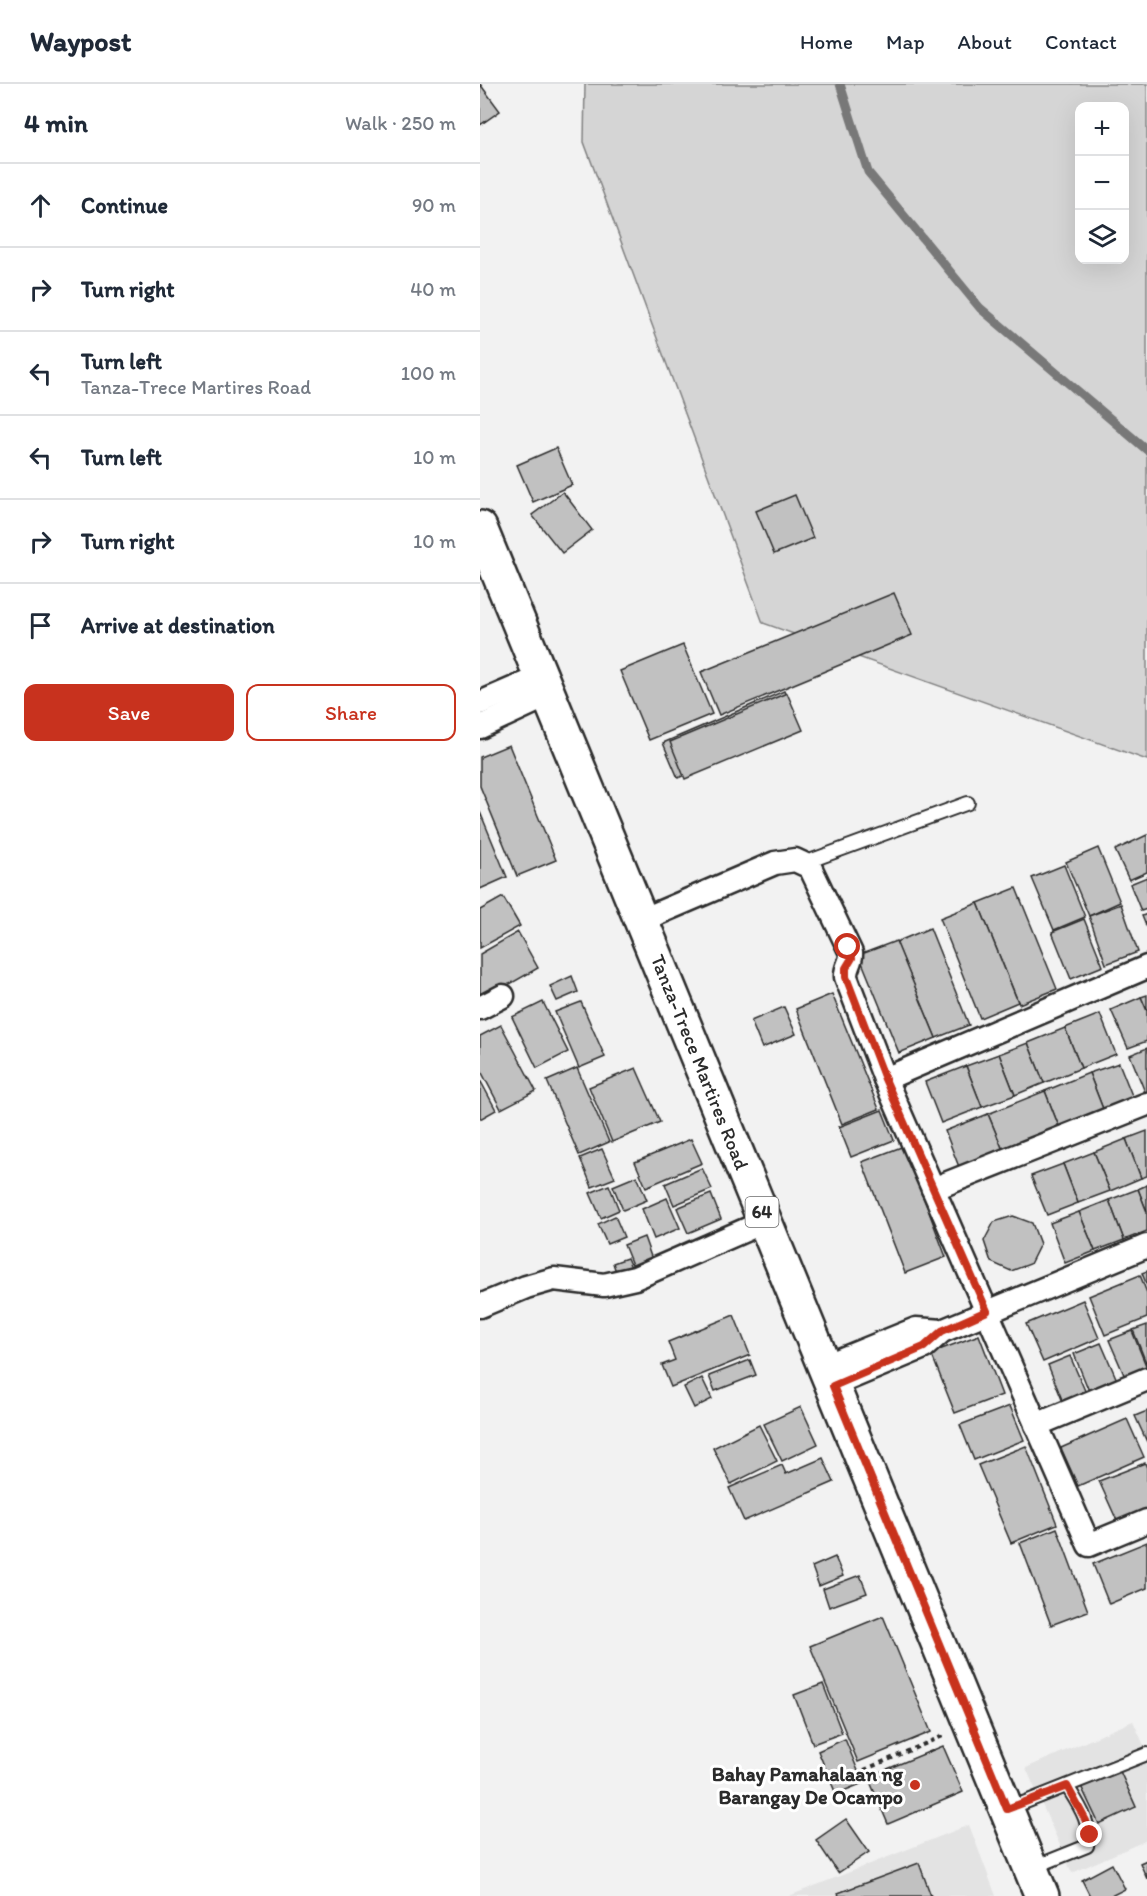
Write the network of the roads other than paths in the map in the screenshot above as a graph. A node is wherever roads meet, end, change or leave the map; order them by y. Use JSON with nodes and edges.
{"nodes":[{"id":1,"x":480,"y":528,"type":"edge"},
{"id":2,"x":546,"y":685,"type":"junction"},
{"id":3,"x":480,"y":704,"type":"edge"},
{"id":4,"x":480,"y":727,"type":"edge"},
{"id":5,"x":968,"y":803,"type":"dead end"},
{"id":6,"x":804,"y":863,"type":"junction"},
{"id":7,"x":642,"y":920,"type":"junction"},
{"id":8,"x":1147,"y":967,"type":"edge"},
{"id":9,"x":503,"y":996,"type":"dead end"},
{"id":10,"x":480,"y":1008,"type":"edge"},
{"id":11,"x":885,"y":1079,"type":"junction"},
{"id":12,"x":1147,"y":1104,"type":"edge"},
{"id":13,"x":933,"y":1189,"type":"junction"},
{"id":14,"x":766,"y":1221,"type":"junction"},
{"id":15,"x":1147,"y":1246,"type":"edge"},
{"id":16,"x":480,"y":1306,"type":"edge"},
{"id":17,"x":987,"y":1311,"type":"junction"},
{"id":18,"x":829,"y":1376,"type":"junction"},
{"id":19,"x":1147,"y":1379,"type":"edge"},
{"id":20,"x":1036,"y":1425,"type":"junction"},
{"id":21,"x":1147,"y":1521,"type":"edge"},
{"id":22,"x":1147,"y":1754,"type":"edge"},
{"id":23,"x":1067,"y":1786,"type":"junction"},
{"id":24,"x":1007,"y":1809,"type":"junction"},
{"id":25,"x":1037,"y":1882,"type":"edge"}],
"edges":[{"from":1,"to":2,"type":"main road","name":"Tanza-Trece Martires Road","number":"64"},
{"from":2,"to":3,"type":"street"},
{"from":2,"to":4,"type":"street"},
{"from":2,"to":7,"type":"main road","name":"Tanza-Trece Martires Road","number":"64"},
{"from":5,"to":6,"type":"lane"},
{"from":6,"to":7,"type":"street"},
{"from":6,"to":11,"type":"street"},
{"from":7,"to":14,"type":"main road","name":"Tanza-Trece Martires Road","number":"64"},
{"from":8,"to":11,"type":"street"},
{"from":9,"to":10,"type":"street"},
{"from":11,"to":13,"type":"street"},
{"from":12,"to":13,"type":"street"},
{"from":13,"to":17,"type":"street"},
{"from":14,"to":16,"type":"street"},
{"from":14,"to":18,"type":"main road","name":"Tanza-Trece Martires Road","number":"64"},
{"from":15,"to":17,"type":"street"},
{"from":17,"to":18,"type":"street"},
{"from":17,"to":20,"type":"street"},
{"from":18,"to":24,"type":"main road","name":"Tanza-Trece Martires Road","number":"64"},
{"from":19,"to":20,"type":"street"},
{"from":20,"to":21,"type":"street"},
{"from":22,"to":23,"type":"lane"},
{"from":23,"to":24,"type":"lane"},
{"from":23,"to":25,"type":"lane"},
{"from":24,"to":25,"type":"main road","name":"Tanza-Trece Martires Road","number":"64"}]}
